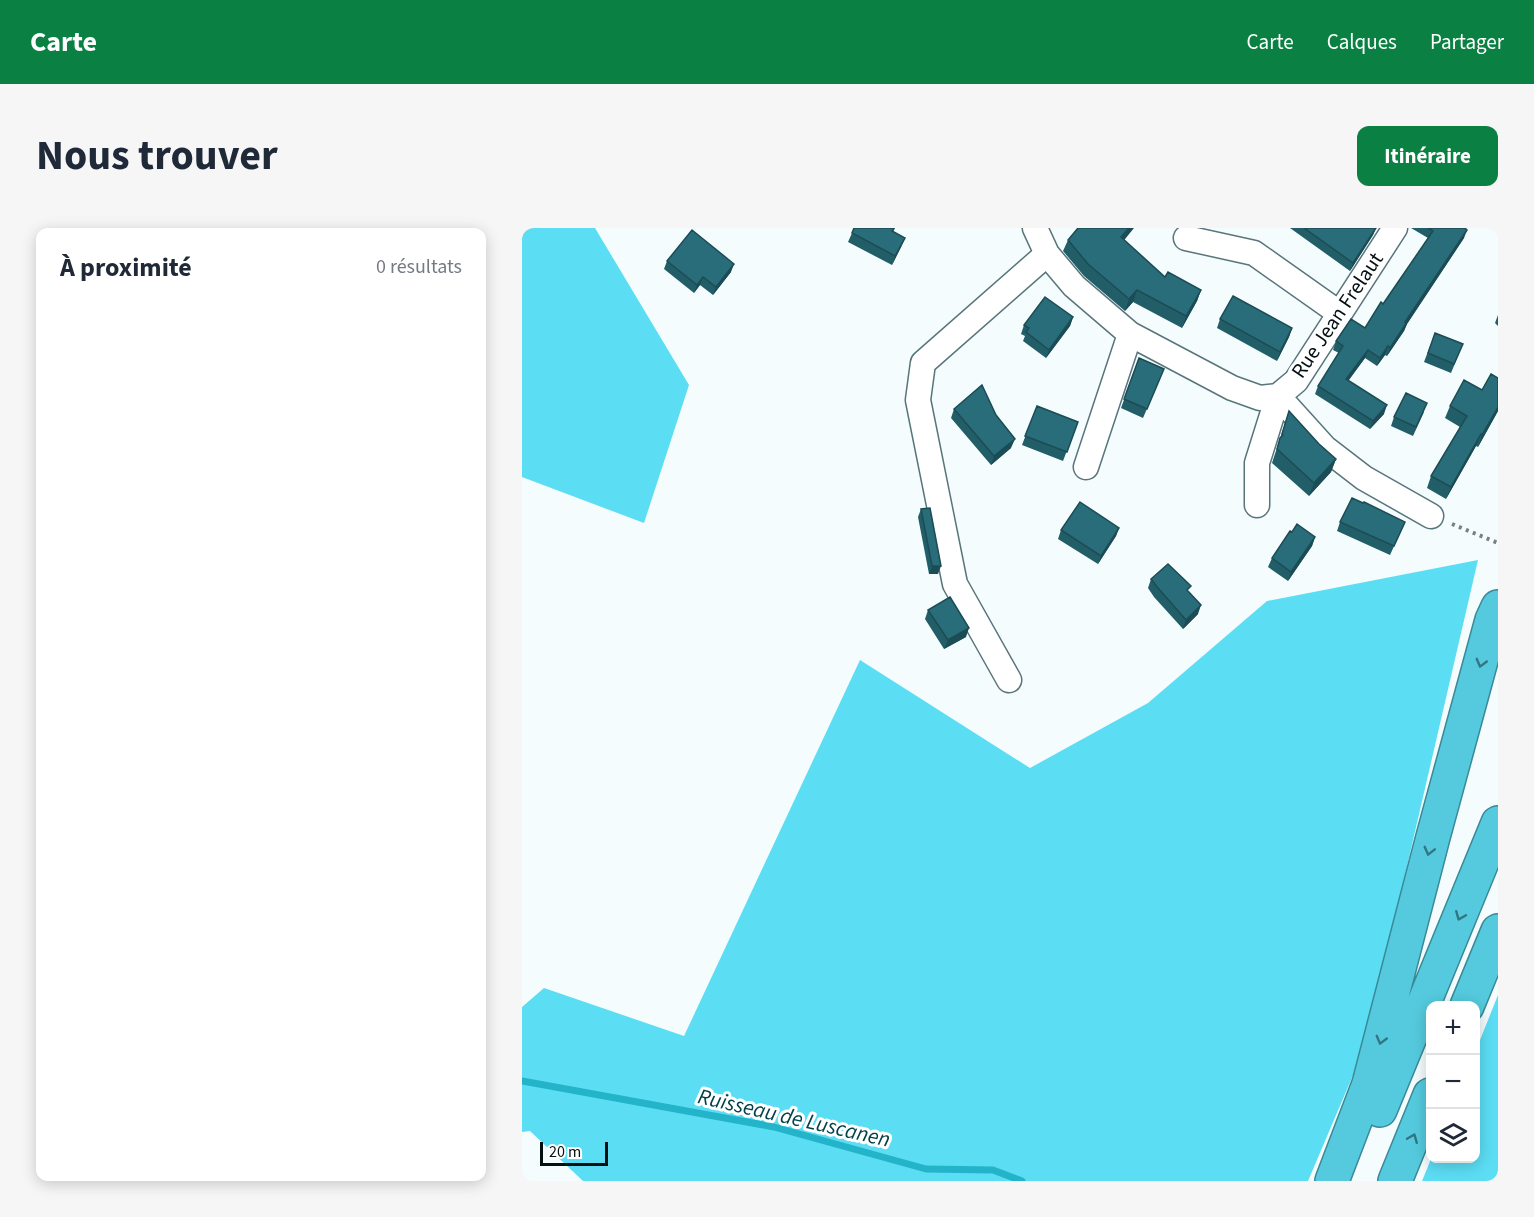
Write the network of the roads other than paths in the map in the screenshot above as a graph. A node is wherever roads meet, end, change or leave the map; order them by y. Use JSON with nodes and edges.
{"nodes":[{"id":1,"x":1035,"y":228,"type":"edge"},
{"id":2,"x":1395,"y":228,"type":"edge"},
{"id":3,"x":1186,"y":238,"type":"dead end"},
{"id":4,"x":1047,"y":254,"type":"junction"},
{"id":5,"x":1339,"y":313,"type":"junction"},
{"id":6,"x":1130,"y":334,"type":"junction"},
{"id":7,"x":1278,"y":396,"type":"junction"},
{"id":8,"x":1086,"y":467,"type":"dead end"},
{"id":9,"x":1257,"y":505,"type":"dead end"},
{"id":10,"x":1431,"y":516,"type":"road end"},
{"id":11,"x":1498,"y":607,"type":"edge"},
{"id":12,"x":1009,"y":680,"type":"dead end"},
{"id":13,"x":1498,"y":823,"type":"edge"},
{"id":14,"x":1498,"y":931,"type":"edge"},
{"id":15,"x":1469,"y":1001,"type":"edge"},
{"id":16,"x":1426,"y":1107,"type":"edge"},
{"id":17,"x":1332,"y":1181,"type":"edge"},
{"id":18,"x":1350,"y":1181,"type":"edge"},
{"id":19,"x":1395,"y":1181,"type":"edge"}],
"edges":[{"from":1,"to":4,"type":"street"},
{"from":2,"to":5,"type":"street","name":"Rue Jean Frelaut"},
{"from":3,"to":5,"type":"street"},
{"from":4,"to":6,"type":"street"},
{"from":4,"to":12,"type":"street"},
{"from":5,"to":7,"type":"street","name":"Rue Jean Frelaut"},
{"from":6,"to":7,"type":"street"},
{"from":6,"to":8,"type":"street"},
{"from":7,"to":9,"type":"street","name":"Rue Jean Frelaut"},
{"from":7,"to":10,"type":"street"},
{"from":11,"to":17,"type":"highway","one_way":true},
{"from":13,"to":18,"type":"highway","one_way":true},
{"from":14,"to":15,"type":"highway"},
{"from":19,"to":16,"type":"highway","one_way":true}]}
